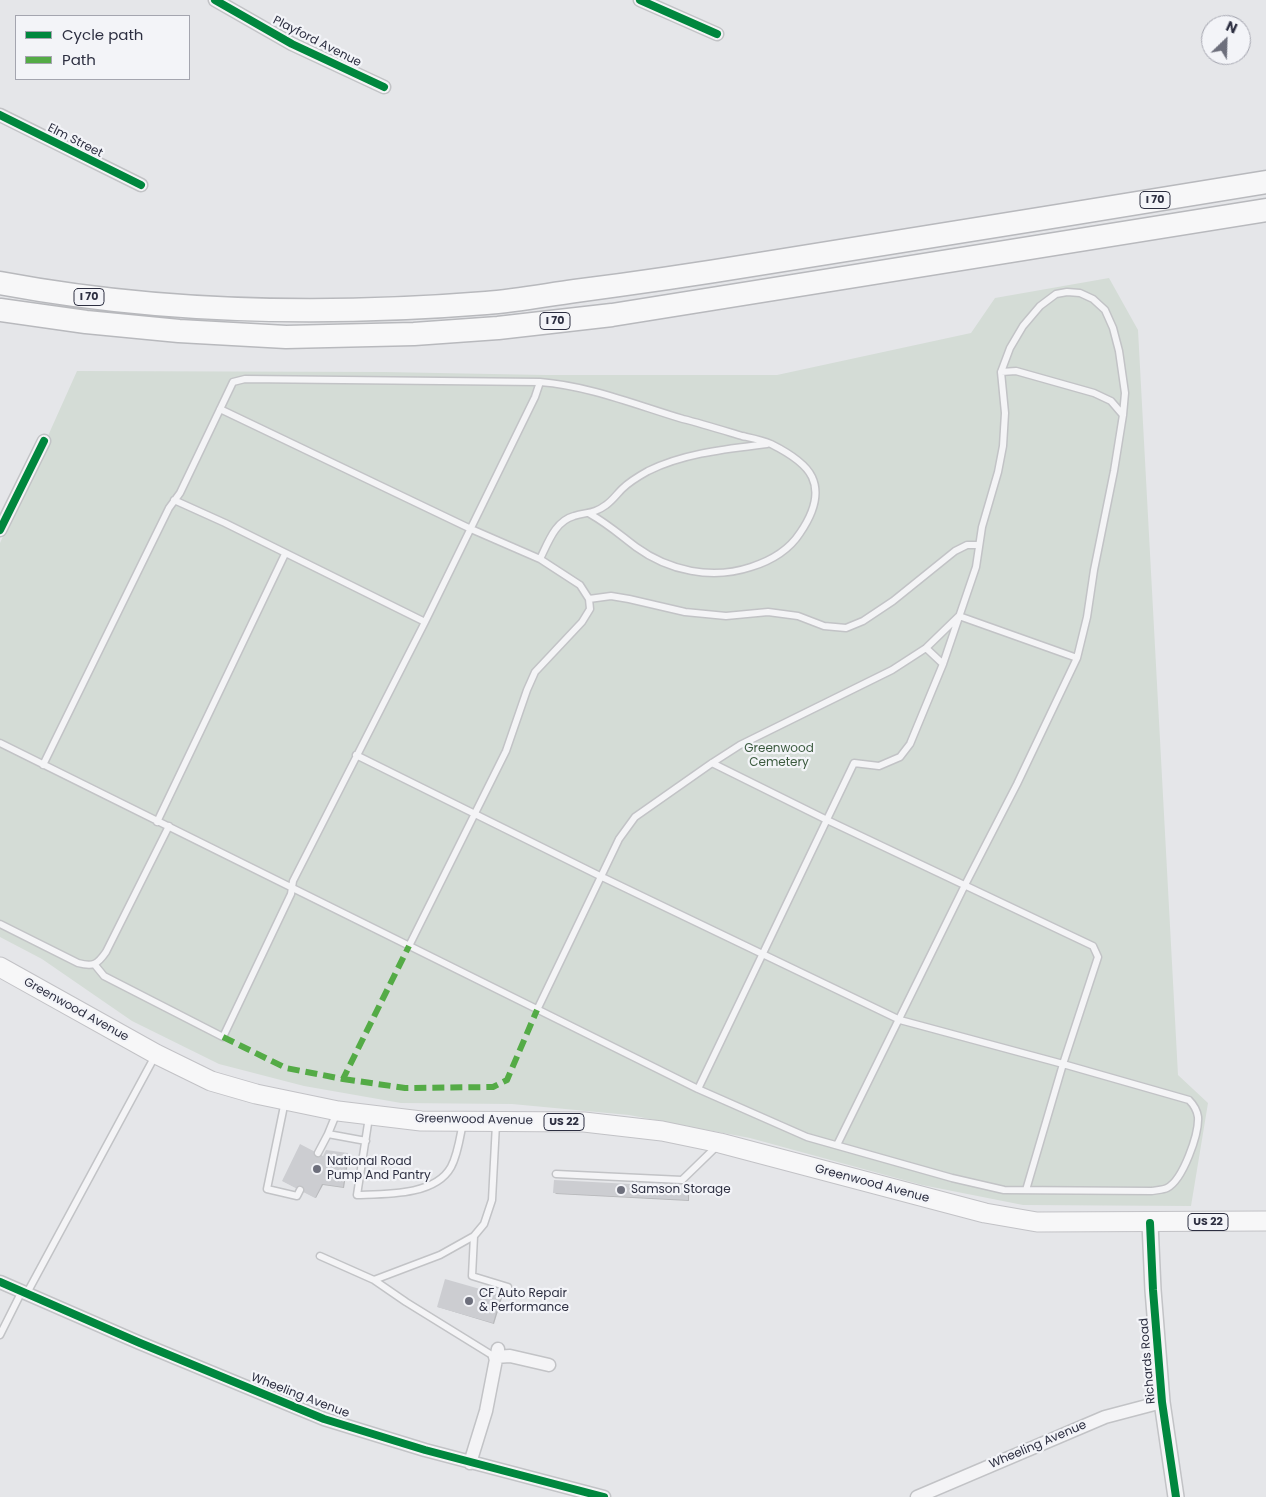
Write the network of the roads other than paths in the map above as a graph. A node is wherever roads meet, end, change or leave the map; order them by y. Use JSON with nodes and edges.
{"nodes":[{"id":1,"x":215,"y":0,"type":"edge"},
{"id":2,"x":640,"y":0,"type":"edge"},
{"id":3,"x":717,"y":34,"type":"dead end"},
{"id":4,"x":384,"y":87,"type":"dead end"},
{"id":5,"x":0,"y":115,"type":"edge"},
{"id":6,"x":1266,"y":182,"type":"edge"},
{"id":7,"x":141,"y":185,"type":"dead end"},
{"id":8,"x":1266,"y":210,"type":"edge"},
{"id":9,"x":0,"y":283,"type":"edge"},
{"id":10,"x":0,"y":310,"type":"edge"},
{"id":11,"x":1001,"y":372,"type":"junction"},
{"id":12,"x":540,"y":382,"type":"junction"},
{"id":13,"x":220,"y":409,"type":"junction"},
{"id":14,"x":1123,"y":415,"type":"junction"},
{"id":15,"x":44,"y":441,"type":"dead end"},
{"id":16,"x":769,"y":444,"type":"junction"},
{"id":17,"x":174,"y":500,"type":"junction"},
{"id":18,"x":590,"y":514,"type":"junction"},
{"id":19,"x":472,"y":529,"type":"junction"},
{"id":20,"x":0,"y":530,"type":"edge"},
{"id":21,"x":978,"y":545,"type":"junction"},
{"id":22,"x":286,"y":554,"type":"junction"},
{"id":23,"x":540,"y":559,"type":"junction"},
{"id":24,"x":589,"y":599,"type":"junction"},
{"id":25,"x":959,"y":616,"type":"junction"},
{"id":26,"x":425,"y":622,"type":"junction"},
{"id":27,"x":926,"y":648,"type":"junction"},
{"id":28,"x":1077,"y":658,"type":"junction"},
{"id":29,"x":944,"y":664,"type":"junction"},
{"id":30,"x":0,"y":743,"type":"edge"},
{"id":31,"x":356,"y":755,"type":"junction"},
{"id":32,"x":712,"y":763,"type":"junction"},
{"id":33,"x":42,"y":765,"type":"junction"},
{"id":34,"x":474,"y":814,"type":"junction"},
{"id":35,"x":827,"y":820,"type":"junction"},
{"id":36,"x":157,"y":822,"type":"junction"},
{"id":37,"x":169,"y":826,"type":"junction"},
{"id":38,"x":600,"y":876,"type":"junction"},
{"id":39,"x":965,"y":885,"type":"junction"},
{"id":40,"x":292,"y":888,"type":"junction"},
{"id":41,"x":0,"y":924,"type":"edge"},
{"id":42,"x":408,"y":946,"type":"junction"},
{"id":43,"x":763,"y":954,"type":"junction"},
{"id":44,"x":95,"y":965,"type":"junction"},
{"id":45,"x":0,"y":967,"type":"edge"},
{"id":46,"x":537,"y":1010,"type":"junction"},
{"id":47,"x":900,"y":1020,"type":"junction"},
{"id":48,"x":156,"y":1054,"type":"junction"},
{"id":49,"x":1063,"y":1064,"type":"junction"},
{"id":50,"x":698,"y":1089,"type":"junction"},
{"id":51,"x":285,"y":1100,"type":"junction"},
{"id":52,"x":338,"y":1111,"type":"junction"},
{"id":53,"x":370,"y":1115,"type":"junction"},
{"id":54,"x":463,"y":1121,"type":"junction"},
{"id":55,"x":496,"y":1121,"type":"junction"},
{"id":56,"x":328,"y":1134,"type":"junction"},
{"id":57,"x":366,"y":1141,"type":"junction"},
{"id":58,"x":720,"y":1143,"type":"junction"},
{"id":59,"x":837,"y":1145,"type":"junction"},
{"id":60,"x":318,"y":1153,"type":"dead end"},
{"id":61,"x":556,"y":1174,"type":"dead end"},
{"id":62,"x":300,"y":1190,"type":"dead end"},
{"id":63,"x":1026,"y":1190,"type":"junction"},
{"id":64,"x":1266,"y":1221,"type":"edge"},
{"id":65,"x":1150,"y":1223,"type":"junction"},
{"id":66,"x":474,"y":1236,"type":"junction"},
{"id":67,"x":320,"y":1256,"type":"dead end"},
{"id":68,"x":374,"y":1280,"type":"junction"},
{"id":69,"x":0,"y":1282,"type":"edge"},
{"id":70,"x":508,"y":1287,"type":"dead end"},
{"id":71,"x":24,"y":1292,"type":"junction"},
{"id":72,"x":0,"y":1335,"type":"edge"},
{"id":73,"x":496,"y":1353,"type":"junction"},
{"id":74,"x":549,"y":1365,"type":"dead end"},
{"id":75,"x":1162,"y":1402,"type":"junction"},
{"id":76,"x":470,"y":1462,"type":"junction"},
{"id":77,"x":604,"y":1497,"type":"edge"},
{"id":78,"x":917,"y":1497,"type":"edge"},
{"id":79,"x":1176,"y":1497,"type":"edge"}],
"edges":[{"from":1,"to":4,"type":"street","name":"Playford Avenue"},
{"from":2,"to":3,"type":"street"},
{"from":5,"to":7,"type":"street","name":"Elm Street"},
{"from":6,"to":9,"type":"highway","number":"I 70"},
{"from":8,"to":10,"type":"highway","number":"I 70"},
{"from":11,"to":14,"type":"lane"},
{"from":11,"to":14,"type":"lane"},
{"from":11,"to":21,"type":"lane"},
{"from":12,"to":13,"type":"lane"},
{"from":12,"to":16,"type":"lane"},
{"from":12,"to":19,"type":"lane"},
{"from":13,"to":17,"type":"lane"},
{"from":13,"to":19,"type":"lane"},
{"from":14,"to":28,"type":"lane"},
{"from":15,"to":20,"type":"street"},
{"from":16,"to":18,"type":"lane"},
{"from":16,"to":18,"type":"lane"},
{"from":17,"to":22,"type":"lane"},
{"from":17,"to":33,"type":"lane"},
{"from":18,"to":23,"type":"lane"},
{"from":19,"to":23,"type":"lane"},
{"from":19,"to":26,"type":"lane"},
{"from":21,"to":24,"type":"lane"},
{"from":21,"to":25,"type":"lane"},
{"from":22,"to":26,"type":"lane"},
{"from":22,"to":36,"type":"lane"},
{"from":23,"to":24,"type":"lane"},
{"from":24,"to":34,"type":"lane"},
{"from":25,"to":27,"type":"lane"},
{"from":25,"to":28,"type":"lane"},
{"from":25,"to":29,"type":"lane"},
{"from":26,"to":31,"type":"lane"},
{"from":27,"to":29,"type":"lane"},
{"from":27,"to":32,"type":"lane"},
{"from":28,"to":39,"type":"lane"},
{"from":29,"to":35,"type":"lane"},
{"from":30,"to":33,"type":"lane"},
{"from":31,"to":34,"type":"lane"},
{"from":31,"to":40,"type":"lane"},
{"from":32,"to":35,"type":"lane"},
{"from":32,"to":38,"type":"lane"},
{"from":33,"to":36,"type":"lane"},
{"from":34,"to":38,"type":"lane"},
{"from":34,"to":42,"type":"lane"},
{"from":35,"to":39,"type":"lane"},
{"from":35,"to":43,"type":"lane"},
{"from":36,"to":37,"type":"lane"},
{"from":37,"to":40,"type":"lane"},
{"from":37,"to":44,"type":"lane"},
{"from":38,"to":43,"type":"lane"},
{"from":38,"to":46,"type":"lane"},
{"from":39,"to":47,"type":"lane"},
{"from":39,"to":49,"type":"lane"},
{"from":40,"to":42,"type":"lane"},
{"from":40,"to":44,"type":"lane"},
{"from":41,"to":44,"type":"lane"},
{"from":42,"to":46,"type":"lane"},
{"from":43,"to":47,"type":"lane"},
{"from":43,"to":50,"type":"lane"},
{"from":45,"to":48,"type":"main road","name":"Greenwood Avenue","number":"US 22"},
{"from":46,"to":50,"type":"lane"},
{"from":47,"to":49,"type":"lane"},
{"from":47,"to":59,"type":"lane"},
{"from":48,"to":51,"type":"main road","name":"Greenwood Avenue","number":"US 22"},
{"from":48,"to":71,"type":"lane"},
{"from":49,"to":63,"type":"lane"},
{"from":49,"to":63,"type":"lane"},
{"from":50,"to":59,"type":"lane"},
{"from":51,"to":52,"type":"main road","name":"Greenwood Avenue","number":"US 22"},
{"from":51,"to":62,"type":"lane"},
{"from":52,"to":53,"type":"main road","name":"Greenwood Avenue","number":"US 22"},
{"from":52,"to":56,"type":"lane"},
{"from":53,"to":54,"type":"main road","name":"Greenwood Avenue","number":"US 22"},
{"from":53,"to":57,"type":"lane"},
{"from":54,"to":55,"type":"main road","name":"Greenwood Avenue","number":"US 22"},
{"from":54,"to":57,"type":"lane"},
{"from":55,"to":58,"type":"main road","name":"Greenwood Avenue","number":"US 22"},
{"from":55,"to":66,"type":"lane"},
{"from":56,"to":57,"type":"lane"},
{"from":56,"to":60,"type":"lane"},
{"from":58,"to":61,"type":"lane"},
{"from":58,"to":65,"type":"main road","name":"Greenwood Avenue","number":"US 22"},
{"from":59,"to":63,"type":"lane"},
{"from":64,"to":65,"type":"main road","number":"US 22"},
{"from":65,"to":75,"type":"street","name":"Richards Road"},
{"from":66,"to":68,"type":"lane"},
{"from":66,"to":70,"type":"lane"},
{"from":67,"to":68,"type":"lane"},
{"from":68,"to":73,"type":"lane"},
{"from":69,"to":71,"type":"street","name":"Wheeling Avenue"},
{"from":71,"to":72,"type":"lane"},
{"from":71,"to":76,"type":"street","name":"Wheeling Avenue"},
{"from":73,"to":74,"type":"street"},
{"from":73,"to":76,"type":"street"},
{"from":75,"to":78,"type":"street","name":"Wheeling Avenue"},
{"from":75,"to":79,"type":"street","name":"Richards Road"},
{"from":76,"to":77,"type":"street","name":"Wheeling Avenue"}]}
